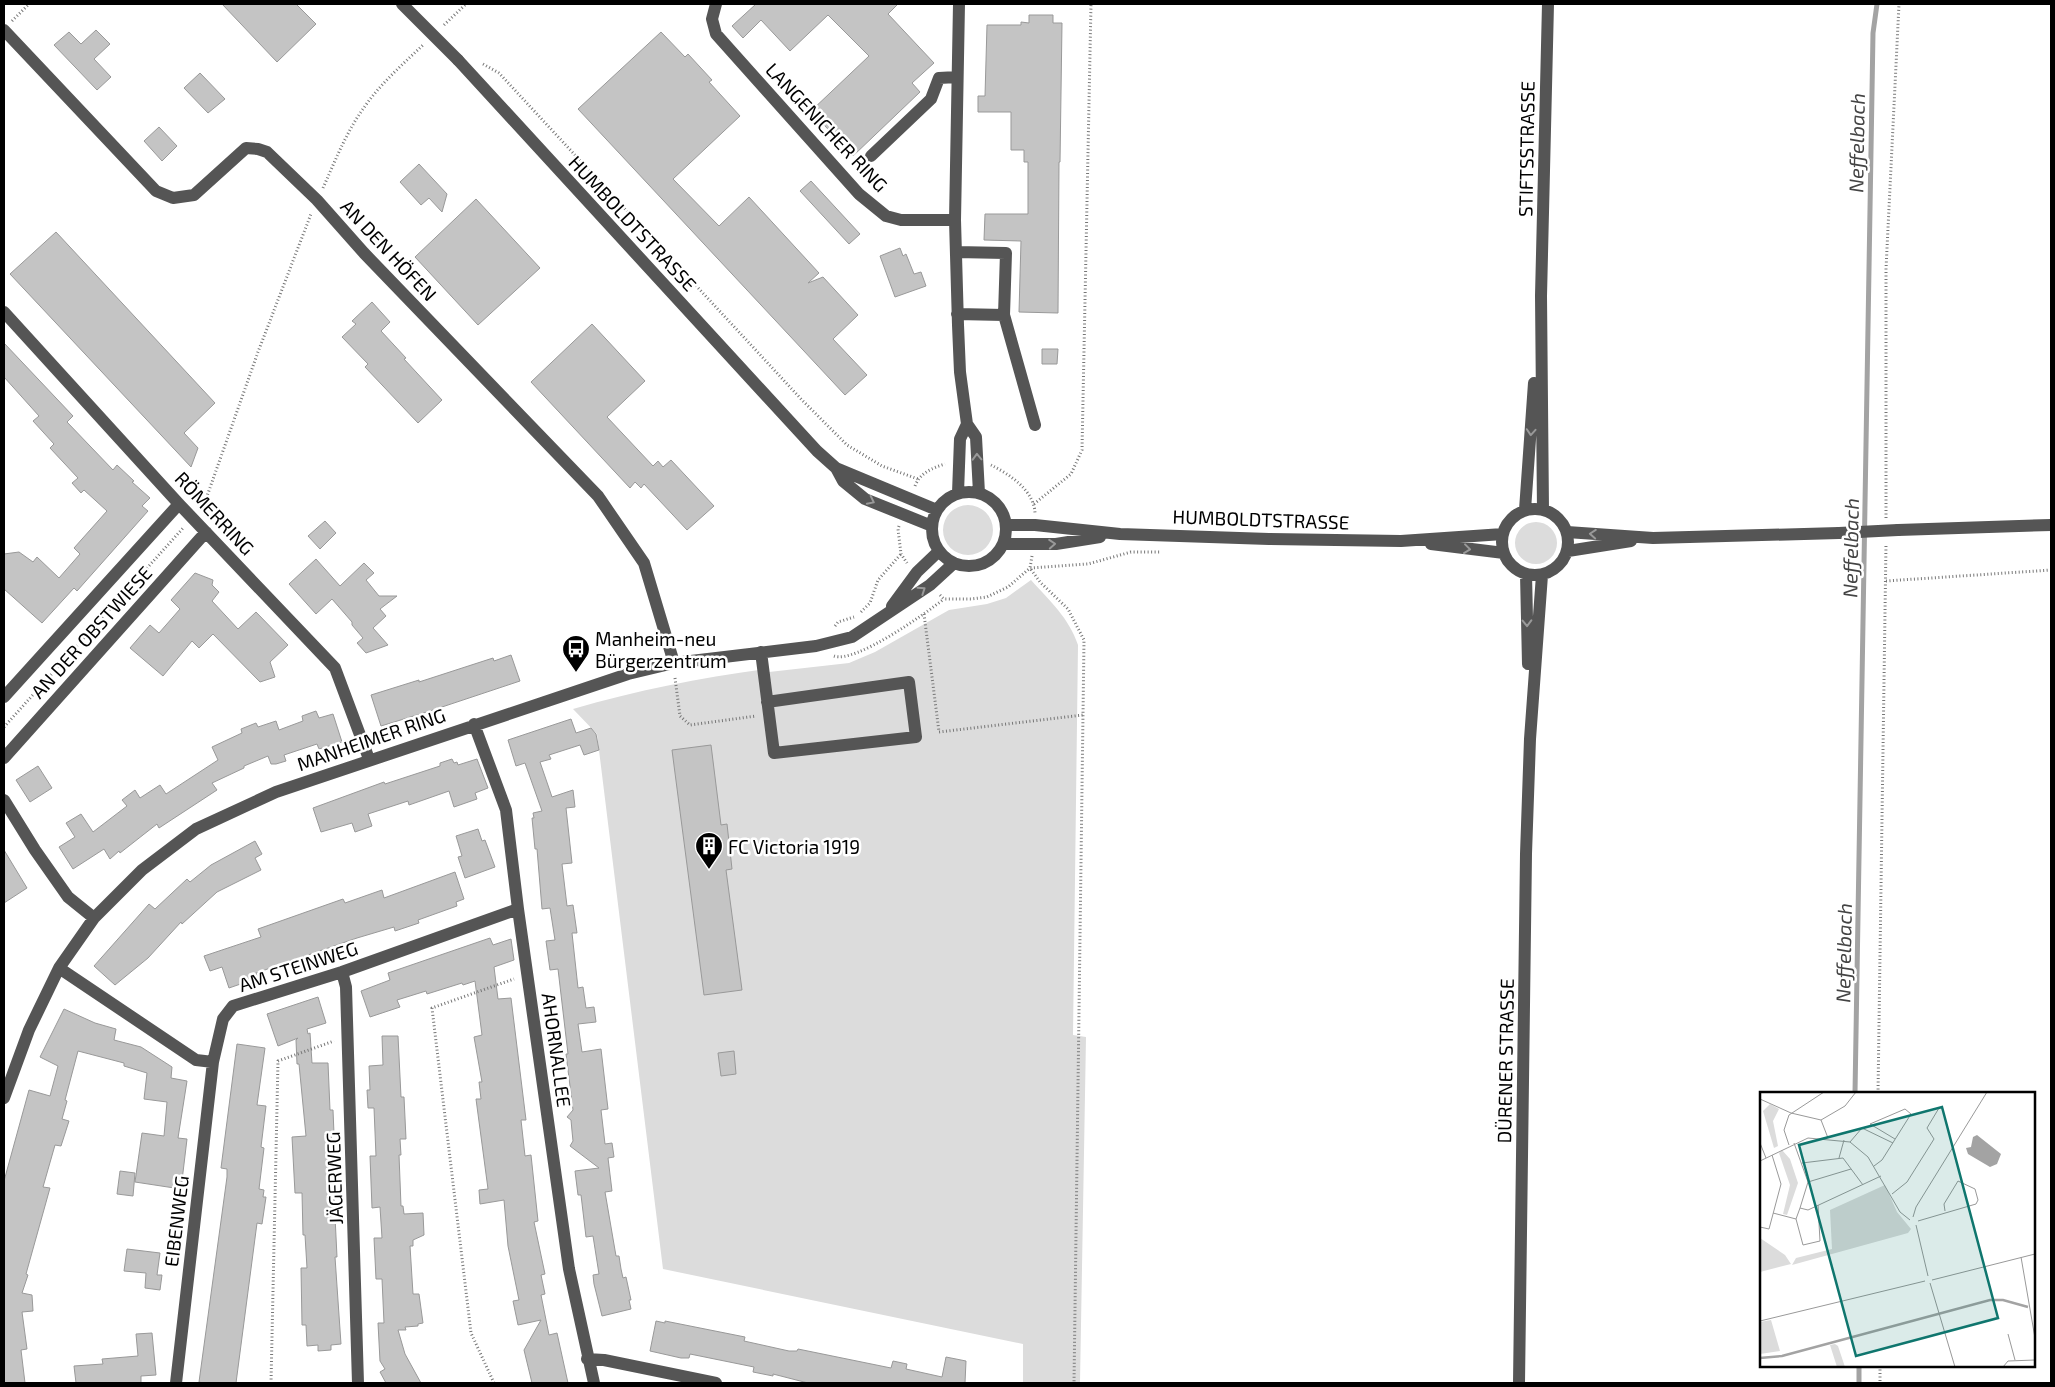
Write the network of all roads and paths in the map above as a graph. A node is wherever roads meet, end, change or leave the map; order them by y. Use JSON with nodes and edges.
{"nodes":[{"id":1,"x":29,"y":4,"type":"edge"},
{"id":2,"x":402,"y":4,"type":"edge"},
{"id":3,"x":716,"y":4,"type":"edge"},
{"id":4,"x":959,"y":4,"type":"edge"},
{"id":5,"x":1091,"y":4,"type":"edge"},
{"id":6,"x":1548,"y":4,"type":"edge"},
{"id":7,"x":1899,"y":4,"type":"edge"},
{"id":8,"x":7,"y":26,"type":"edge"},
{"id":9,"x":478,"y":61,"type":"dead end"},
{"id":10,"x":957,"y":77,"type":"junction"},
{"id":11,"x":382,"y":84,"type":"dead end"},
{"id":12,"x":871,"y":156,"type":"dead end"},
{"id":13,"x":317,"y":200,"type":"junction"},
{"id":14,"x":955,"y":220,"type":"junction"},
{"id":15,"x":956,"y":252,"type":"junction"},
{"id":16,"x":1541,"y":296,"type":"junction"},
{"id":17,"x":4,"y":312,"type":"edge"},
{"id":18,"x":957,"y":314,"type":"junction"},
{"id":19,"x":1004,"y":315,"type":"junction"},
{"id":20,"x":966,"y":424,"type":"junction"},
{"id":21,"x":1035,"y":425,"type":"dead end"},
{"id":22,"x":977,"y":462,"type":"junction"},
{"id":23,"x":960,"y":463,"type":"junction"},
{"id":24,"x":836,"y":468,"type":"junction"},
{"id":25,"x":918,"y":479,"type":"junction"},
{"id":26,"x":958,"y":493,"type":"junction"},
{"id":27,"x":978,"y":493,"type":"junction"},
{"id":28,"x":910,"y":498,"type":"junction"},
{"id":29,"x":180,"y":504,"type":"junction"},
{"id":30,"x":937,"y":510,"type":"junction"},
{"id":31,"x":1526,"y":510,"type":"junction"},
{"id":32,"x":1544,"y":510,"type":"junction"},
{"id":33,"x":903,"y":515,"type":"junction"},
{"id":34,"x":193,"y":518,"type":"junction"},
{"id":35,"x":1886,"y":523,"type":"dead end"},
{"id":36,"x":1006,"y":525,"type":"junction"},
{"id":37,"x":2051,"y":525,"type":"edge"},
{"id":38,"x":932,"y":526,"type":"junction"},
{"id":39,"x":206,"y":532,"type":"junction"},
{"id":40,"x":1567,"y":532,"type":"junction"},
{"id":41,"x":1120,"y":534,"type":"junction"},
{"id":42,"x":1503,"y":534,"type":"junction"},
{"id":43,"x":1653,"y":538,"type":"junction"},
{"id":44,"x":1401,"y":541,"type":"junction"},
{"id":45,"x":1886,"y":542,"type":"dead end"},
{"id":46,"x":1004,"y":544,"type":"junction"},
{"id":47,"x":939,"y":551,"type":"junction"},
{"id":48,"x":1568,"y":551,"type":"junction"},
{"id":49,"x":1169,"y":552,"type":"dead end"},
{"id":50,"x":1504,"y":553,"type":"junction"},
{"id":51,"x":901,"y":554,"type":"junction"},
{"id":52,"x":954,"y":563,"type":"junction"},
{"id":53,"x":1030,"y":568,"type":"junction"},
{"id":54,"x":2051,"y":570,"type":"edge"},
{"id":55,"x":917,"y":572,"type":"junction"},
{"id":56,"x":1526,"y":574,"type":"junction"},
{"id":57,"x":1542,"y":575,"type":"junction"},
{"id":58,"x":1886,"y":581,"type":"junction"},
{"id":59,"x":930,"y":585,"type":"junction"},
{"id":60,"x":886,"y":614,"type":"junction"},
{"id":61,"x":924,"y":614,"type":"dead end"},
{"id":62,"x":833,"y":628,"type":"dead end"},
{"id":63,"x":761,"y":652,"type":"junction"},
{"id":64,"x":674,"y":663,"type":"junction"},
{"id":65,"x":4,"y":697,"type":"edge"},
{"id":66,"x":767,"y":702,"type":"junction"},
{"id":67,"x":1083,"y":715,"type":"junction"},
{"id":68,"x":474,"y":724,"type":"junction"},
{"id":69,"x":4,"y":727,"type":"edge"},
{"id":70,"x":1530,"y":739,"type":"junction"},
{"id":71,"x":4,"y":758,"type":"edge"},
{"id":72,"x":369,"y":759,"type":"junction"},
{"id":73,"x":4,"y":800,"type":"edge"},
{"id":74,"x":518,"y":909,"type":"junction"},
{"id":75,"x":94,"y":918,"type":"junction"},
{"id":76,"x":59,"y":968,"type":"junction"},
{"id":77,"x":342,"y":972,"type":"junction"},
{"id":78,"x":527,"y":974,"type":"junction"},
{"id":79,"x":348,"y":1036,"type":"junction"},
{"id":80,"x":214,"y":1062,"type":"junction"},
{"id":81,"x":1878,"y":1092,"type":"edge"},
{"id":82,"x":4,"y":1098,"type":"edge"},
{"id":83,"x":588,"y":1359,"type":"junction"},
{"id":84,"x":1880,"y":1367,"type":"edge"},
{"id":85,"x":176,"y":1383,"type":"edge"},
{"id":86,"x":271,"y":1383,"type":"edge"},
{"id":87,"x":358,"y":1383,"type":"edge"},
{"id":88,"x":494,"y":1383,"type":"edge"},
{"id":89,"x":594,"y":1383,"type":"edge"},
{"id":90,"x":716,"y":1383,"type":"edge"},
{"id":91,"x":1074,"y":1383,"type":"edge"},
{"id":92,"x":1519,"y":1383,"type":"edge"},
{"id":93,"x":1880,"y":1383,"type":"edge"}],
"edges":[{"from":1,"to":8,"type":"path"},
{"from":2,"to":24,"type":"street","name":"HUMBOLDTSTRASSE","bridge":true},
{"from":3,"to":14,"type":"street","name":"LANGENICHER RING"},
{"from":4,"to":10,"type":"street"},
{"from":5,"to":22,"type":"path"},
{"from":6,"to":16,"type":"street","name":"STIFTSSTRASSE"},
{"from":7,"to":35,"type":"path"},
{"from":8,"to":13,"type":"street","name":"AN DEN HÖFEN"},
{"from":9,"to":25,"type":"path"},
{"from":10,"to":12,"type":"street"},
{"from":10,"to":14,"type":"street"},
{"from":11,"to":13,"type":"path"},
{"from":13,"to":34,"type":"path"},
{"from":13,"to":64,"type":"street","name":"AN DEN HÖFEN"},
{"from":14,"to":15,"type":"street"},
{"from":15,"to":18,"type":"street"},
{"from":15,"to":19,"type":"street"},
{"from":16,"to":31,"type":"street","name":"STIFTSSTRASSE","one_way":true},
{"from":16,"to":32,"type":"street","name":"STIFTSSTRASSE"},
{"from":17,"to":29,"type":"street","name":"RÖMERRING"},
{"from":18,"to":19,"type":"street"},
{"from":18,"to":20,"type":"street"},
{"from":19,"to":21,"type":"street"},
{"from":22,"to":20,"type":"street","one_way":true},
{"from":20,"to":23,"type":"street"},
{"from":22,"to":27,"type":"street"},
{"from":23,"to":25,"type":"path"},
{"from":23,"to":26,"type":"street"},
{"from":24,"to":28,"type":"street","name":"HUMBOLDTSTRASSE"},
{"from":24,"to":33,"type":"street","name":"HUMBOLDTSTRASSE","one_way":true},
{"from":25,"to":28,"type":"path"},
{"from":26,"to":27,"type":"street"},
{"from":26,"to":30,"type":"street"},
{"from":27,"to":36,"type":"street"},
{"from":28,"to":30,"type":"street","name":"HUMBOLDTSTRASSE"},
{"from":29,"to":34,"type":"street","name":"RÖMERRING"},
{"from":29,"to":65,"type":"street","name":"AN DER OBSTWIESE"},
{"from":30,"to":38,"type":"street"},
{"from":31,"to":32,"type":"street"},
{"from":31,"to":42,"type":"street"},
{"from":32,"to":40,"type":"street"},
{"from":33,"to":38,"type":"street","name":"HUMBOLDTSTRASSE"},
{"from":33,"to":51,"type":"path"},
{"from":34,"to":39,"type":"street","name":"RÖMERRING"},
{"from":34,"to":69,"type":"path"},
{"from":36,"to":41,"type":"street","name":"HUMBOLDTSTRASSE"},
{"from":36,"to":46,"type":"street"},
{"from":37,"to":43,"type":"street","bridge":true},
{"from":38,"to":47,"type":"street"},
{"from":39,"to":71,"type":"street","name":"AN DER OBSTWIESE"},
{"from":39,"to":72,"type":"street","name":"RÖMERRING"},
{"from":43,"to":40,"type":"street","one_way":true},
{"from":40,"to":48,"type":"street"},
{"from":41,"to":44,"type":"street","name":"HUMBOLDTSTRASSE"},
{"from":46,"to":41,"type":"street","name":"HUMBOLDTSTRASSE","one_way":true},
{"from":42,"to":44,"type":"street","name":"HUMBOLDTSTRASSE"},
{"from":42,"to":50,"type":"street"},
{"from":43,"to":48,"type":"street"},
{"from":44,"to":50,"type":"street","name":"HUMBOLDTSTRASSE","one_way":true},
{"from":45,"to":58,"type":"path"},
{"from":46,"to":52,"type":"street"},
{"from":47,"to":52,"type":"street"},
{"from":47,"to":55,"type":"street","name":"MANHEIMER RING"},
{"from":48,"to":57,"type":"street"},
{"from":49,"to":53,"type":"path"},
{"from":50,"to":56,"type":"street"},
{"from":51,"to":55,"type":"path"},
{"from":51,"to":62,"type":"path"},
{"from":52,"to":59,"type":"street","name":"MANHEIMER RING"},
{"from":53,"to":59,"type":"path"},
{"from":53,"to":67,"type":"path"},
{"from":54,"to":58,"type":"path"},
{"from":55,"to":60,"type":"street","name":"MANHEIMER RING"},
{"from":56,"to":57,"type":"street"},
{"from":56,"to":70,"type":"street","name":"DÜRENER STRASSE","one_way":true},
{"from":57,"to":70,"type":"street","name":"DÜRENER STRASSE"},
{"from":58,"to":81,"type":"path"},
{"from":60,"to":59,"type":"street","name":"MANHEIMER RING","one_way":true},
{"from":60,"to":63,"type":"street","name":"MANHEIMER RING"},
{"from":61,"to":67,"type":"path"},
{"from":63,"to":64,"type":"street","name":"MANHEIMER RING"},
{"from":63,"to":66,"type":"street"},
{"from":64,"to":66,"type":"path"},
{"from":64,"to":68,"type":"street","name":"MANHEIMER RING"},
{"from":66,"to":66,"type":"street"},
{"from":67,"to":91,"type":"path"},
{"from":68,"to":72,"type":"street","name":"MANHEIMER RING"},
{"from":68,"to":74,"type":"street","name":"AHORNALLEE"},
{"from":70,"to":92,"type":"street","name":"DÜRENER STRASSE"},
{"from":72,"to":75,"type":"street","name":"MANHEIMER RING"},
{"from":73,"to":75,"type":"street"},
{"from":74,"to":77,"type":"street","name":"AM STEINWEG"},
{"from":74,"to":78,"type":"street","name":"AHORNALLEE"},
{"from":75,"to":76,"type":"street","name":"MANHEIMER RING"},
{"from":76,"to":80,"type":"street"},
{"from":76,"to":82,"type":"street","name":"MANHEIMER RING"},
{"from":77,"to":79,"type":"street","name":"JÄGERWEG"},
{"from":77,"to":80,"type":"street","name":"AM STEINWEG"},
{"from":78,"to":83,"type":"street","name":"AHORNALLEE"},
{"from":78,"to":88,"type":"path"},
{"from":79,"to":86,"type":"path"},
{"from":79,"to":87,"type":"street","name":"JÄGERWEG"},
{"from":80,"to":85,"type":"street","name":"EIBENWEG"},
{"from":83,"to":89,"type":"street","name":"AHORNALLEE"},
{"from":83,"to":90,"type":"street"},
{"from":84,"to":93,"type":"path"}]}
